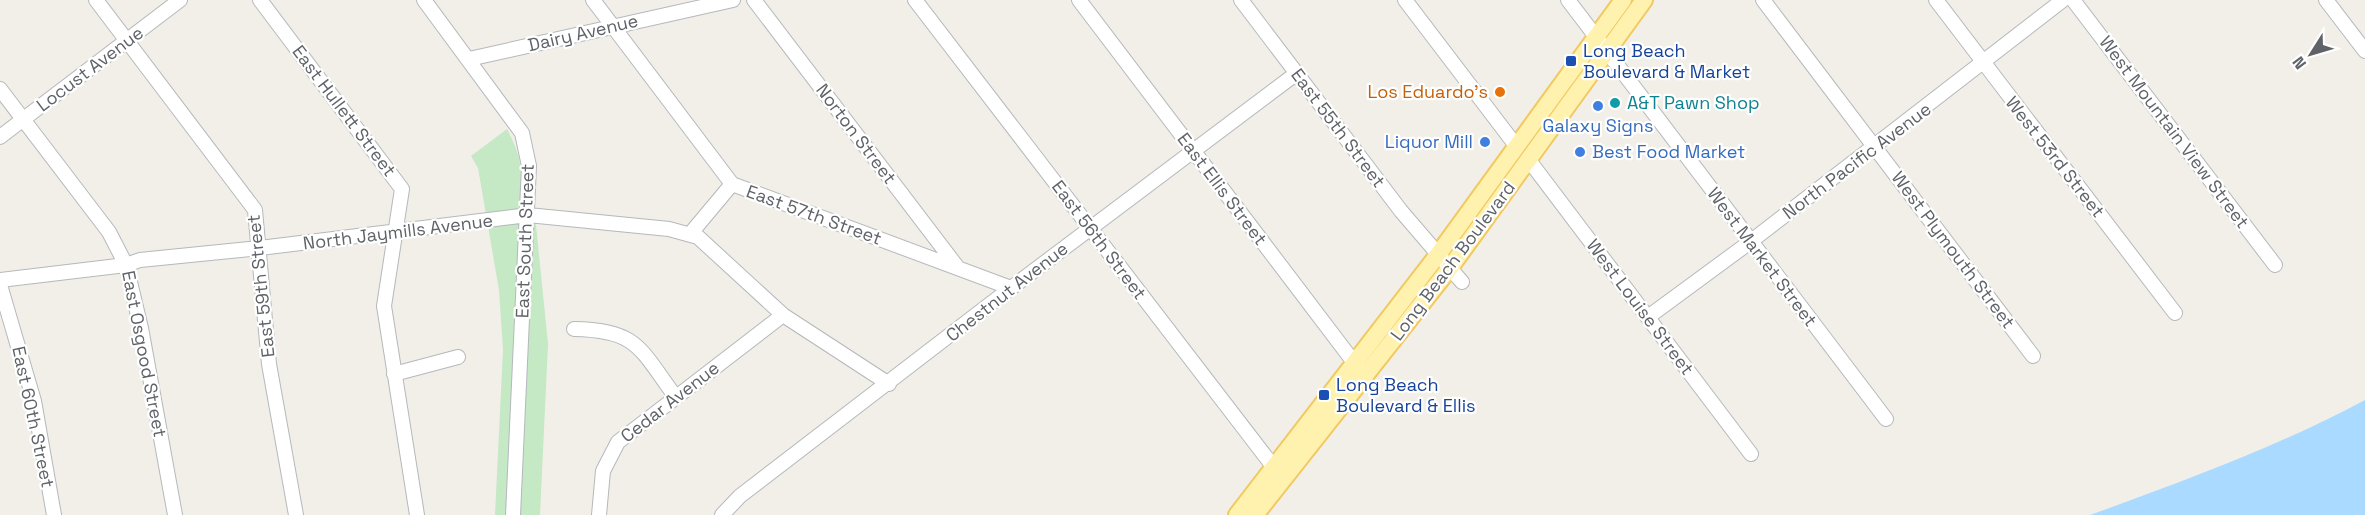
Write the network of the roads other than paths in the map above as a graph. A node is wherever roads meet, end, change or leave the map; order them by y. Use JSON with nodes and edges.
{"nodes":[{"id":1,"x":96,"y":0,"type":"edge"},
{"id":2,"x":180,"y":0,"type":"edge"},
{"id":3,"x":260,"y":0,"type":"edge"},
{"id":4,"x":424,"y":0,"type":"edge"},
{"id":5,"x":593,"y":0,"type":"edge"},
{"id":6,"x":733,"y":0,"type":"edge"},
{"id":7,"x":754,"y":0,"type":"edge"},
{"id":8,"x":915,"y":0,"type":"edge"},
{"id":9,"x":1079,"y":0,"type":"edge"},
{"id":10,"x":1241,"y":0,"type":"edge"},
{"id":11,"x":1405,"y":0,"type":"edge"},
{"id":12,"x":1568,"y":0,"type":"edge"},
{"id":13,"x":1623,"y":0,"type":"edge"},
{"id":14,"x":1644,"y":0,"type":"edge"},
{"id":15,"x":1763,"y":0,"type":"edge"},
{"id":16,"x":1936,"y":0,"type":"edge"},
{"id":17,"x":2063,"y":0,"type":"edge"},
{"id":18,"x":2073,"y":0,"type":"edge"},
{"id":19,"x":2326,"y":0,"type":"edge"},
{"id":20,"x":613,"y":26,"type":"junction"},
{"id":21,"x":127,"y":40,"type":"junction"},
{"id":22,"x":1602,"y":43,"type":"junction"},
{"id":23,"x":2365,"y":51,"type":"edge"},
{"id":24,"x":468,"y":59,"type":"junction"},
{"id":25,"x":1983,"y":64,"type":"junction"},
{"id":26,"x":1297,"y":73,"type":"junction"},
{"id":27,"x":0,"y":89,"type":"edge"},
{"id":28,"x":23,"y":120,"type":"junction"},
{"id":29,"x":0,"y":137,"type":"edge"},
{"id":30,"x":1875,"y":147,"type":"junction"},
{"id":31,"x":1194,"y":151,"type":"junction"},
{"id":32,"x":1523,"y":153,"type":"junction"},
{"id":33,"x":732,"y":184,"type":"junction"},
{"id":34,"x":528,"y":215,"type":"junction"},
{"id":35,"x":1090,"y":228,"type":"junction"},
{"id":36,"x":396,"y":232,"type":"junction"},
{"id":37,"x":691,"y":233,"type":"junction"},
{"id":38,"x":1750,"y":242,"type":"junction"},
{"id":39,"x":260,"y":248,"type":"junction"},
{"id":40,"x":1437,"y":256,"type":"junction"},
{"id":41,"x":126,"y":265,"type":"junction"},
{"id":42,"x":2275,"y":265,"type":"dead end"},
{"id":43,"x":958,"y":268,"type":"junction"},
{"id":44,"x":1449,"y":269,"type":"junction"},
{"id":45,"x":0,"y":280,"type":"edge"},
{"id":46,"x":1462,"y":282,"type":"dead end"},
{"id":47,"x":0,"y":285,"type":"edge"},
{"id":48,"x":1011,"y":288,"type":"junction"},
{"id":49,"x":2175,"y":313,"type":"dead end"},
{"id":50,"x":783,"y":315,"type":"junction"},
{"id":51,"x":1647,"y":317,"type":"junction"},
{"id":52,"x":574,"y":329,"type":"dead end"},
{"id":53,"x":2033,"y":356,"type":"dead end"},
{"id":54,"x":458,"y":357,"type":"dead end"},
{"id":55,"x":1354,"y":363,"type":"junction"},
{"id":56,"x":394,"y":374,"type":"junction"},
{"id":57,"x":1366,"y":378,"type":"junction"},
{"id":58,"x":890,"y":384,"type":"junction"},
{"id":59,"x":675,"y":396,"type":"junction"},
{"id":60,"x":1886,"y":419,"type":"dead end"},
{"id":61,"x":1751,"y":454,"type":"dead end"},
{"id":62,"x":1279,"y":474,"type":"junction"},
{"id":63,"x":54,"y":515,"type":"edge"},
{"id":64,"x":175,"y":515,"type":"edge"},
{"id":65,"x":296,"y":515,"type":"edge"},
{"id":66,"x":417,"y":515,"type":"edge"},
{"id":67,"x":513,"y":515,"type":"edge"},
{"id":68,"x":599,"y":515,"type":"edge"},
{"id":69,"x":722,"y":515,"type":"edge"},
{"id":70,"x":1237,"y":515,"type":"edge"},
{"id":71,"x":1255,"y":515,"type":"edge"}],
"edges":[{"from":1,"to":21,"type":"street","name":"East 59th Street"},
{"from":2,"to":21,"type":"street","name":"Locust Avenue"},
{"from":3,"to":36,"type":"street","name":"East Hullett Street"},
{"from":4,"to":24,"type":"street","name":"East South Street"},
{"from":5,"to":20,"type":"street","name":"East 57th Street"},
{"from":6,"to":20,"type":"street","name":"Dairy Avenue"},
{"from":7,"to":43,"type":"street","name":"Norton Street"},
{"from":8,"to":35,"type":"street","name":"East 56th Street"},
{"from":9,"to":31,"type":"street","name":"East Ellis Street"},
{"from":10,"to":26,"type":"street","name":"East 55th Street"},
{"from":11,"to":32,"type":"street","name":"West Louise Street"},
{"from":12,"to":22,"type":"street","name":"West Market Street"},
{"from":13,"to":22,"type":"main road","name":"Long Beach Boulevard"},
{"from":14,"to":22,"type":"main road","name":"Long Beach Boulevard"},
{"from":15,"to":30,"type":"street","name":"West Plymouth Street"},
{"from":16,"to":25,"type":"street","name":"West 53rd Street"},
{"from":17,"to":25,"type":"street","name":"North Pacific Avenue"},
{"from":18,"to":42,"type":"street","name":"West Mountain View Street"},
{"from":19,"to":23,"type":"street"},
{"from":20,"to":24,"type":"street","name":"Dairy Avenue"},
{"from":20,"to":33,"type":"street","name":"East 57th Street"},
{"from":21,"to":28,"type":"street","name":"Locust Avenue"},
{"from":21,"to":39,"type":"street","name":"East 59th Street"},
{"from":22,"to":32,"type":"main road","name":"Long Beach Boulevard"},
{"from":22,"to":38,"type":"street","name":"West Market Street"},
{"from":24,"to":34,"type":"street","name":"East South Street"},
{"from":25,"to":30,"type":"street","name":"North Pacific Avenue"},
{"from":25,"to":49,"type":"street","name":"West 53rd Street"},
{"from":26,"to":31,"type":"street","name":"Chestnut Avenue"},
{"from":26,"to":40,"type":"street","name":"East 55th Street"},
{"from":27,"to":28,"type":"street","name":"East Osgood Street"},
{"from":28,"to":29,"type":"street","name":"Locust Avenue"},
{"from":28,"to":41,"type":"street","name":"East Osgood Street"},
{"from":30,"to":38,"type":"street","name":"North Pacific Avenue"},
{"from":30,"to":53,"type":"street","name":"West Plymouth Street"},
{"from":31,"to":35,"type":"street","name":"Chestnut Avenue"},
{"from":31,"to":55,"type":"street","name":"East Ellis Street"},
{"from":32,"to":40,"type":"main road","name":"Long Beach Boulevard"},
{"from":32,"to":44,"type":"main road","name":"Long Beach Boulevard"},
{"from":32,"to":51,"type":"street","name":"West Louise Street"},
{"from":33,"to":37,"type":"street"},
{"from":33,"to":43,"type":"street","name":"East 57th Street"},
{"from":34,"to":36,"type":"street","name":"North Jaymills Avenue"},
{"from":34,"to":37,"type":"street","name":"North Jaymills Avenue"},
{"from":34,"to":67,"type":"street","name":"East South Street"},
{"from":35,"to":48,"type":"street","name":"Chestnut Avenue"},
{"from":35,"to":62,"type":"street","name":"East 56th Street"},
{"from":36,"to":39,"type":"street","name":"North Jaymills Avenue"},
{"from":36,"to":56,"type":"street","name":"East Hullett Street"},
{"from":37,"to":50,"type":"street"},
{"from":38,"to":51,"type":"street","name":"North Pacific Avenue"},
{"from":38,"to":60,"type":"street","name":"West Market Street"},
{"from":39,"to":41,"type":"street","name":"North Jaymills Avenue"},
{"from":39,"to":65,"type":"street","name":"East 59th Street"},
{"from":40,"to":44,"type":"street","name":"East 55th Street"},
{"from":40,"to":55,"type":"main road","name":"Long Beach Boulevard"},
{"from":41,"to":45,"type":"street","name":"North Jaymills Avenue"},
{"from":41,"to":64,"type":"street","name":"East Osgood Street"},
{"from":43,"to":48,"type":"street","name":"East 57th Street"},
{"from":44,"to":46,"type":"street","name":"East 55th Street"},
{"from":44,"to":57,"type":"main road","name":"Long Beach Boulevard"},
{"from":47,"to":63,"type":"street","name":"East 60th Street"},
{"from":48,"to":58,"type":"street","name":"Chestnut Avenue"},
{"from":50,"to":58,"type":"street"},
{"from":50,"to":59,"type":"street","name":"Cedar Avenue"},
{"from":51,"to":61,"type":"street","name":"West Louise Street"},
{"from":52,"to":59,"type":"street"},
{"from":54,"to":56,"type":"street"},
{"from":55,"to":57,"type":"street","name":"East Ellis Street"},
{"from":55,"to":62,"type":"main road","name":"Long Beach Boulevard"},
{"from":56,"to":66,"type":"street","name":"East Hullett Street"},
{"from":57,"to":62,"type":"main road","name":"Long Beach Boulevard"},
{"from":58,"to":69,"type":"street","name":"Chestnut Avenue"},
{"from":59,"to":68,"type":"street","name":"Cedar Avenue"},
{"from":62,"to":70,"type":"main road","name":"Long Beach Boulevard"},
{"from":62,"to":71,"type":"main road","name":"Long Beach Boulevard"}]}
